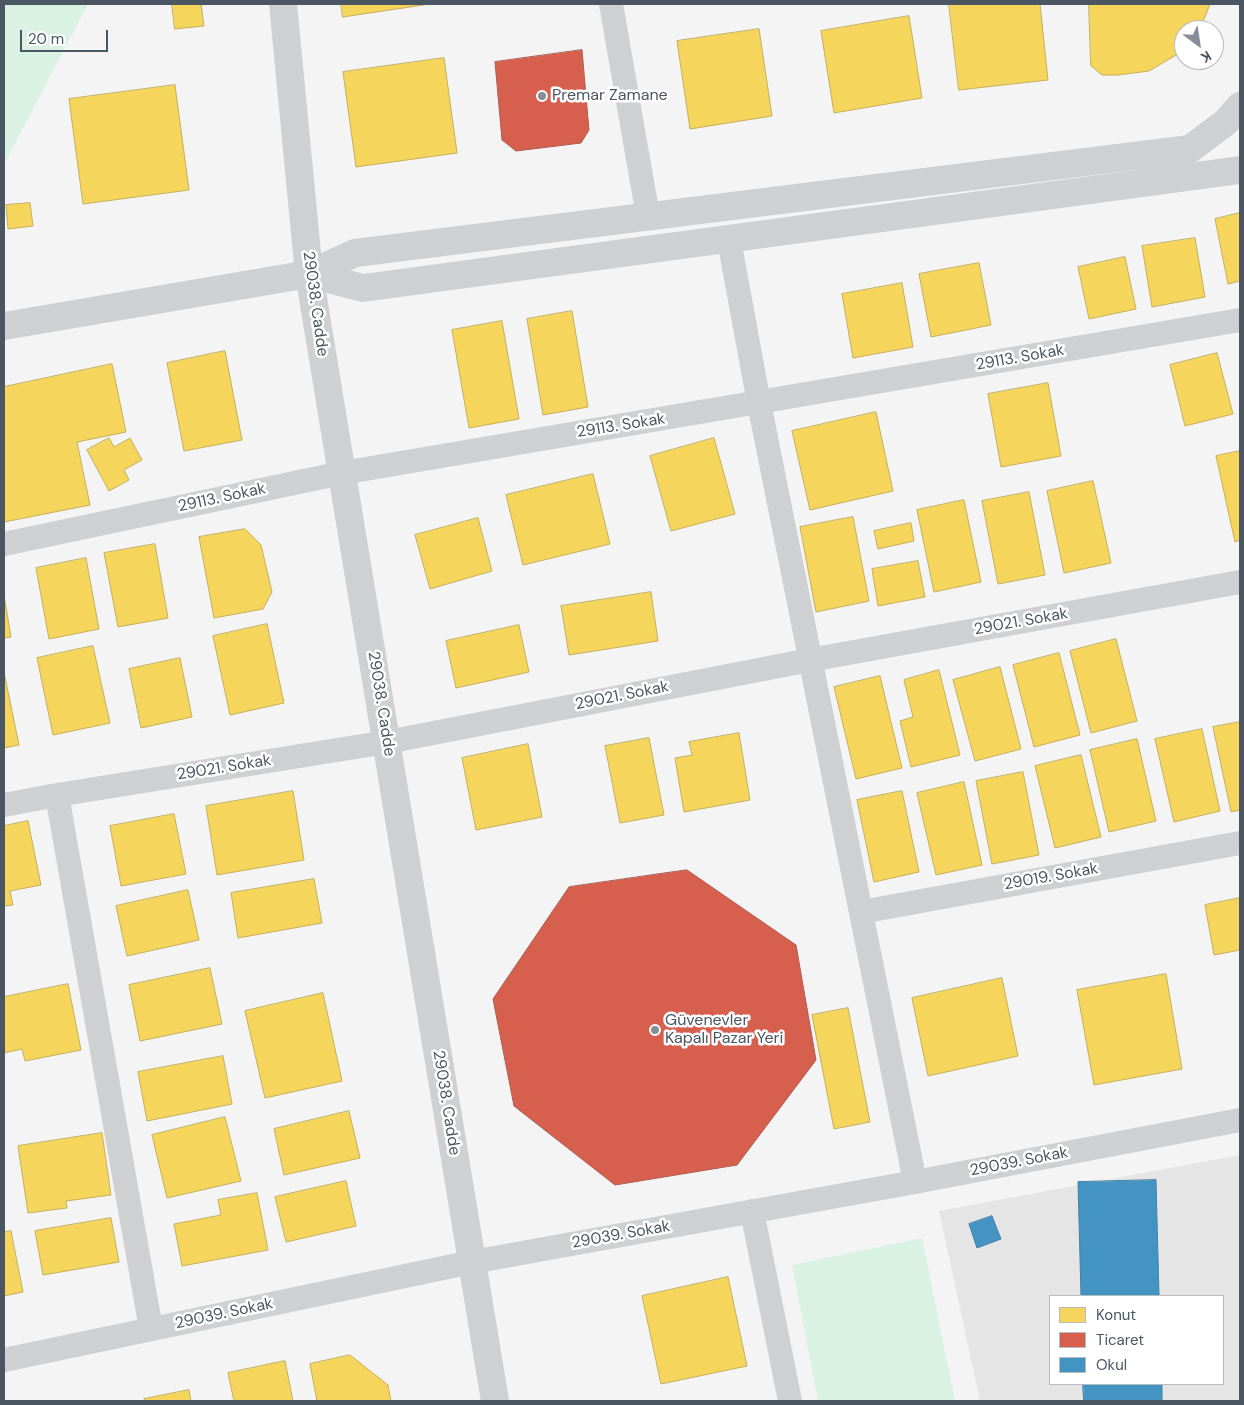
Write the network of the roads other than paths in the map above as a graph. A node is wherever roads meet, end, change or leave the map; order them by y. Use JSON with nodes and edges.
{"nodes":[{"id":1,"x":283,"y":4,"type":"edge"},
{"id":2,"x":611,"y":4,"type":"edge"},
{"id":3,"x":1240,"y":106,"type":"edge"},
{"id":4,"x":1240,"y":170,"type":"edge"},
{"id":5,"x":648,"y":216,"type":"junction"},
{"id":6,"x":729,"y":240,"type":"junction"},
{"id":7,"x":309,"y":274,"type":"junction"},
{"id":8,"x":1240,"y":320,"type":"edge"},
{"id":9,"x":4,"y":326,"type":"edge"},
{"id":10,"x":759,"y":403,"type":"junction"},
{"id":11,"x":342,"y":473,"type":"junction"},
{"id":12,"x":4,"y":544,"type":"edge"},
{"id":13,"x":1240,"y":582,"type":"edge"},
{"id":14,"x":810,"y":660,"type":"junction"},
{"id":15,"x":387,"y":742,"type":"junction"},
{"id":16,"x":57,"y":794,"type":"junction"},
{"id":17,"x":4,"y":805,"type":"edge"},
{"id":18,"x":1240,"y":843,"type":"edge"},
{"id":19,"x":861,"y":912,"type":"junction"},
{"id":20,"x":1240,"y":1120,"type":"edge"},
{"id":21,"x":916,"y":1182,"type":"junction"},
{"id":22,"x":752,"y":1212,"type":"junction"},
{"id":23,"x":472,"y":1262,"type":"junction"},
{"id":24,"x":151,"y":1329,"type":"junction"},
{"id":25,"x":4,"y":1360,"type":"edge"},
{"id":26,"x":495,"y":1401,"type":"edge"},
{"id":27,"x":790,"y":1401,"type":"edge"}],
"edges":[{"from":1,"to":7,"type":"street","name":"29038. Cadde"},
{"from":2,"to":5,"type":"street"},
{"from":3,"to":5,"type":"street"},
{"from":4,"to":6,"type":"street"},
{"from":5,"to":7,"type":"street"},
{"from":6,"to":7,"type":"street"},
{"from":6,"to":10,"type":"street"},
{"from":7,"to":9,"type":"street"},
{"from":7,"to":11,"type":"street","name":"29038. Cadde"},
{"from":8,"to":10,"type":"street","name":"29113. Sokak"},
{"from":10,"to":11,"type":"street","name":"29113. Sokak"},
{"from":10,"to":14,"type":"street"},
{"from":11,"to":12,"type":"street","name":"29113. Sokak"},
{"from":11,"to":15,"type":"street","name":"29038. Cadde"},
{"from":13,"to":14,"type":"street","name":"29021. Sokak"},
{"from":14,"to":15,"type":"street","name":"29021. Sokak"},
{"from":14,"to":19,"type":"street"},
{"from":15,"to":16,"type":"street","name":"29021. Sokak"},
{"from":15,"to":23,"type":"street","name":"29038. Cadde"},
{"from":16,"to":17,"type":"street","name":"29021. Sokak"},
{"from":16,"to":24,"type":"street"},
{"from":18,"to":19,"type":"street","name":"29019. Sokak"},
{"from":19,"to":21,"type":"street"},
{"from":20,"to":21,"type":"street","name":"29039. Sokak"},
{"from":21,"to":22,"type":"street","name":"29039. Sokak"},
{"from":22,"to":23,"type":"street","name":"29039. Sokak"},
{"from":22,"to":27,"type":"street"},
{"from":23,"to":24,"type":"street","name":"29039. Sokak"},
{"from":23,"to":26,"type":"street","name":"29038. Cadde"},
{"from":24,"to":25,"type":"street","name":"29039. Sokak"}]}
